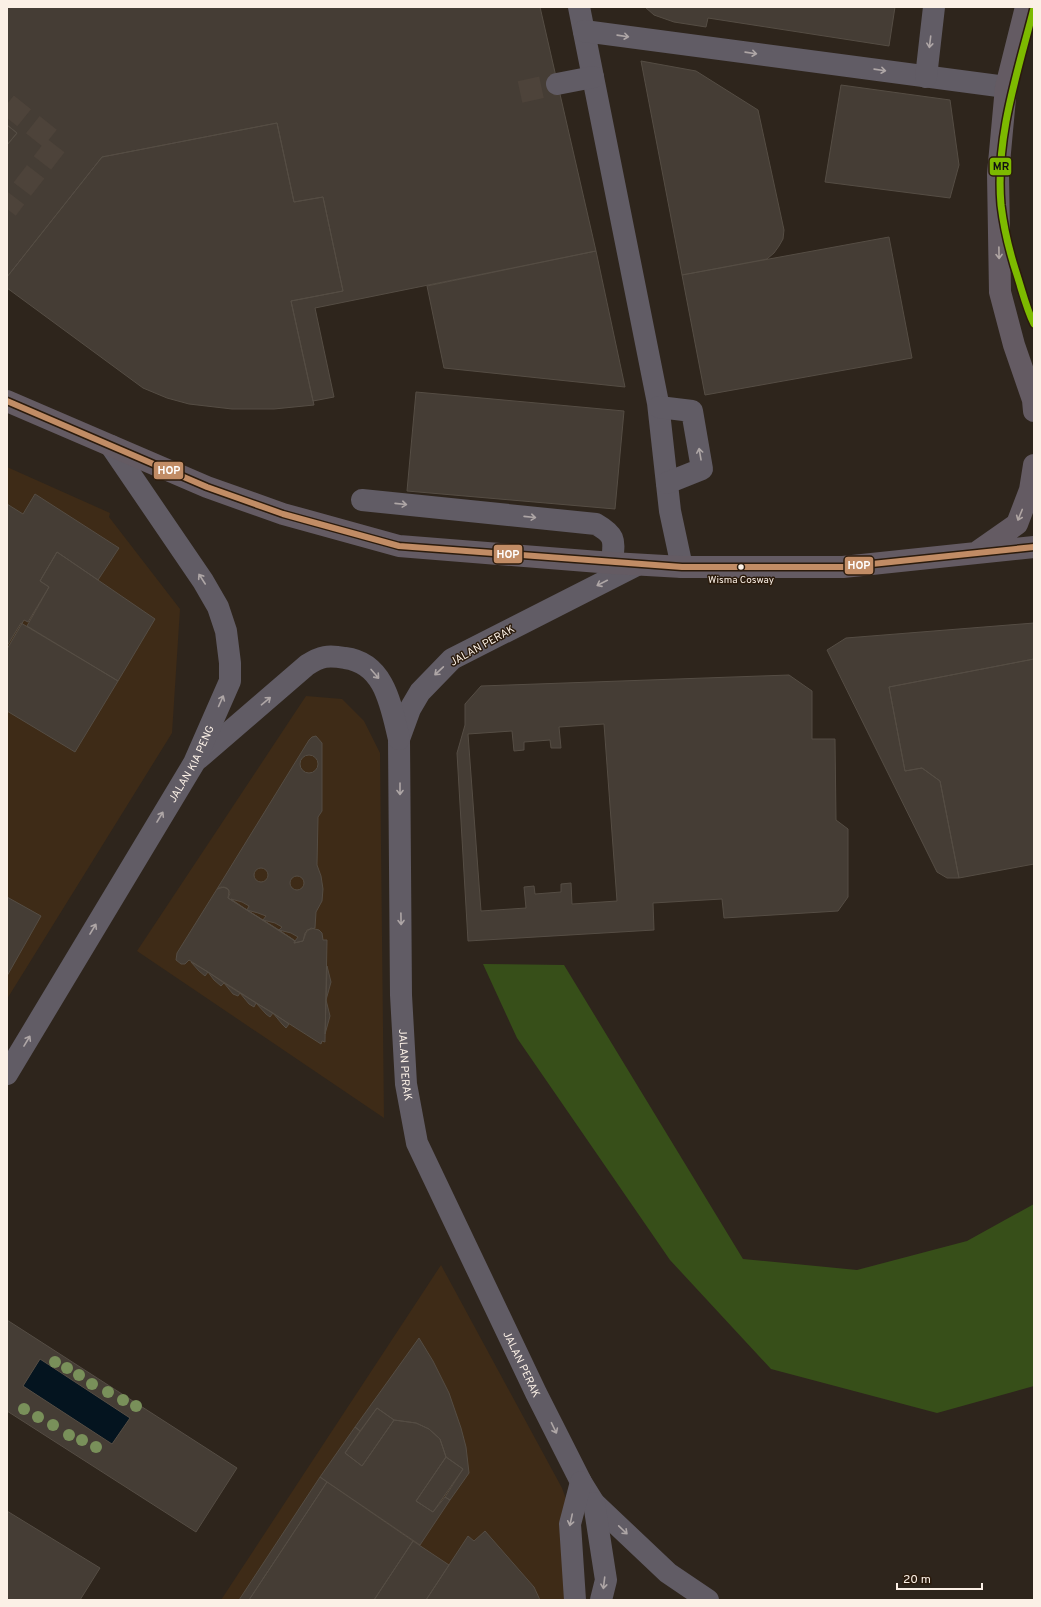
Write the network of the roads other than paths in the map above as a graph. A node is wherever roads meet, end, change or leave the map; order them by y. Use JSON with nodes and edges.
{"nodes":[{"id":1,"x":579,"y":7,"type":"edge"},
{"id":2,"x":934,"y":7,"type":"edge"},
{"id":3,"x":1026,"y":7,"type":"edge"},
{"id":4,"x":584,"y":31,"type":"junction"},
{"id":5,"x":593,"y":77,"type":"junction"},
{"id":6,"x":926,"y":77,"type":"junction"},
{"id":7,"x":557,"y":84,"type":"tunnel mouth"},
{"id":8,"x":1006,"y":86,"type":"junction"},
{"id":9,"x":7,"y":401,"type":"edge"},
{"id":10,"x":659,"y":407,"type":"junction"},
{"id":11,"x":1034,"y":411,"type":"edge"},
{"id":12,"x":111,"y":446,"type":"junction"},
{"id":13,"x":1034,"y":465,"type":"edge"},
{"id":14,"x":667,"y":483,"type":"junction"},
{"id":15,"x":362,"y":500,"type":"dead end"},
{"id":16,"x":1034,"y":547,"type":"edge"},
{"id":17,"x":977,"y":553,"type":"junction"},
{"id":18,"x":612,"y":563,"type":"junction"},
{"id":19,"x":637,"y":565,"type":"junction"},
{"id":20,"x":682,"y":567,"type":"junction"},
{"id":21,"x":399,"y":738,"type":"junction"},
{"id":22,"x":194,"y":762,"type":"junction"},
{"id":23,"x":7,"y":1074,"type":"edge"},
{"id":24,"x":581,"y":1482,"type":"junction"},
{"id":25,"x":594,"y":1503,"type":"junction"},
{"id":26,"x":575,"y":1600,"type":"edge"},
{"id":27,"x":601,"y":1600,"type":"edge"},
{"id":28,"x":708,"y":1600,"type":"edge"}],
"edges":[{"from":1,"to":4,"type":"street"},
{"from":2,"to":6,"type":"street","one_way":true},
{"from":3,"to":8,"type":"main road"},
{"from":4,"to":5,"type":"street"},
{"from":4,"to":6,"type":"street","one_way":true},
{"from":5,"to":7,"type":"street"},
{"from":5,"to":10,"type":"street"},
{"from":6,"to":8,"type":"street"},
{"from":8,"to":11,"type":"main road","one_way":true},
{"from":9,"to":12,"type":"main road"},
{"from":10,"to":14,"type":"street"},
{"from":14,"to":10,"type":"street","one_way":true},
{"from":12,"to":18,"type":"main road"},
{"from":22,"to":12,"type":"street","name":"JALAN KIA PENG","one_way":true},
{"from":13,"to":17,"type":"main road","one_way":true},
{"from":14,"to":20,"type":"street"},
{"from":15,"to":18,"type":"street","one_way":true},
{"from":16,"to":17,"type":"main road"},
{"from":17,"to":20,"type":"main road"},
{"from":18,"to":19,"type":"main road"},
{"from":19,"to":20,"type":"main road"},
{"from":19,"to":21,"type":"street","name":"JALAN PERAK","one_way":true},
{"from":22,"to":21,"type":"street","one_way":true},
{"from":21,"to":24,"type":"street","name":"JALAN PERAK","one_way":true},
{"from":23,"to":22,"type":"street","name":"JALAN KIA PENG","one_way":true},
{"from":24,"to":25,"type":"street","name":"JALAN PERAK"},
{"from":24,"to":26,"type":"street","one_way":true},
{"from":25,"to":27,"type":"street","one_way":true},
{"from":25,"to":28,"type":"street","name":"JALAN PERAK","one_way":true}]}
